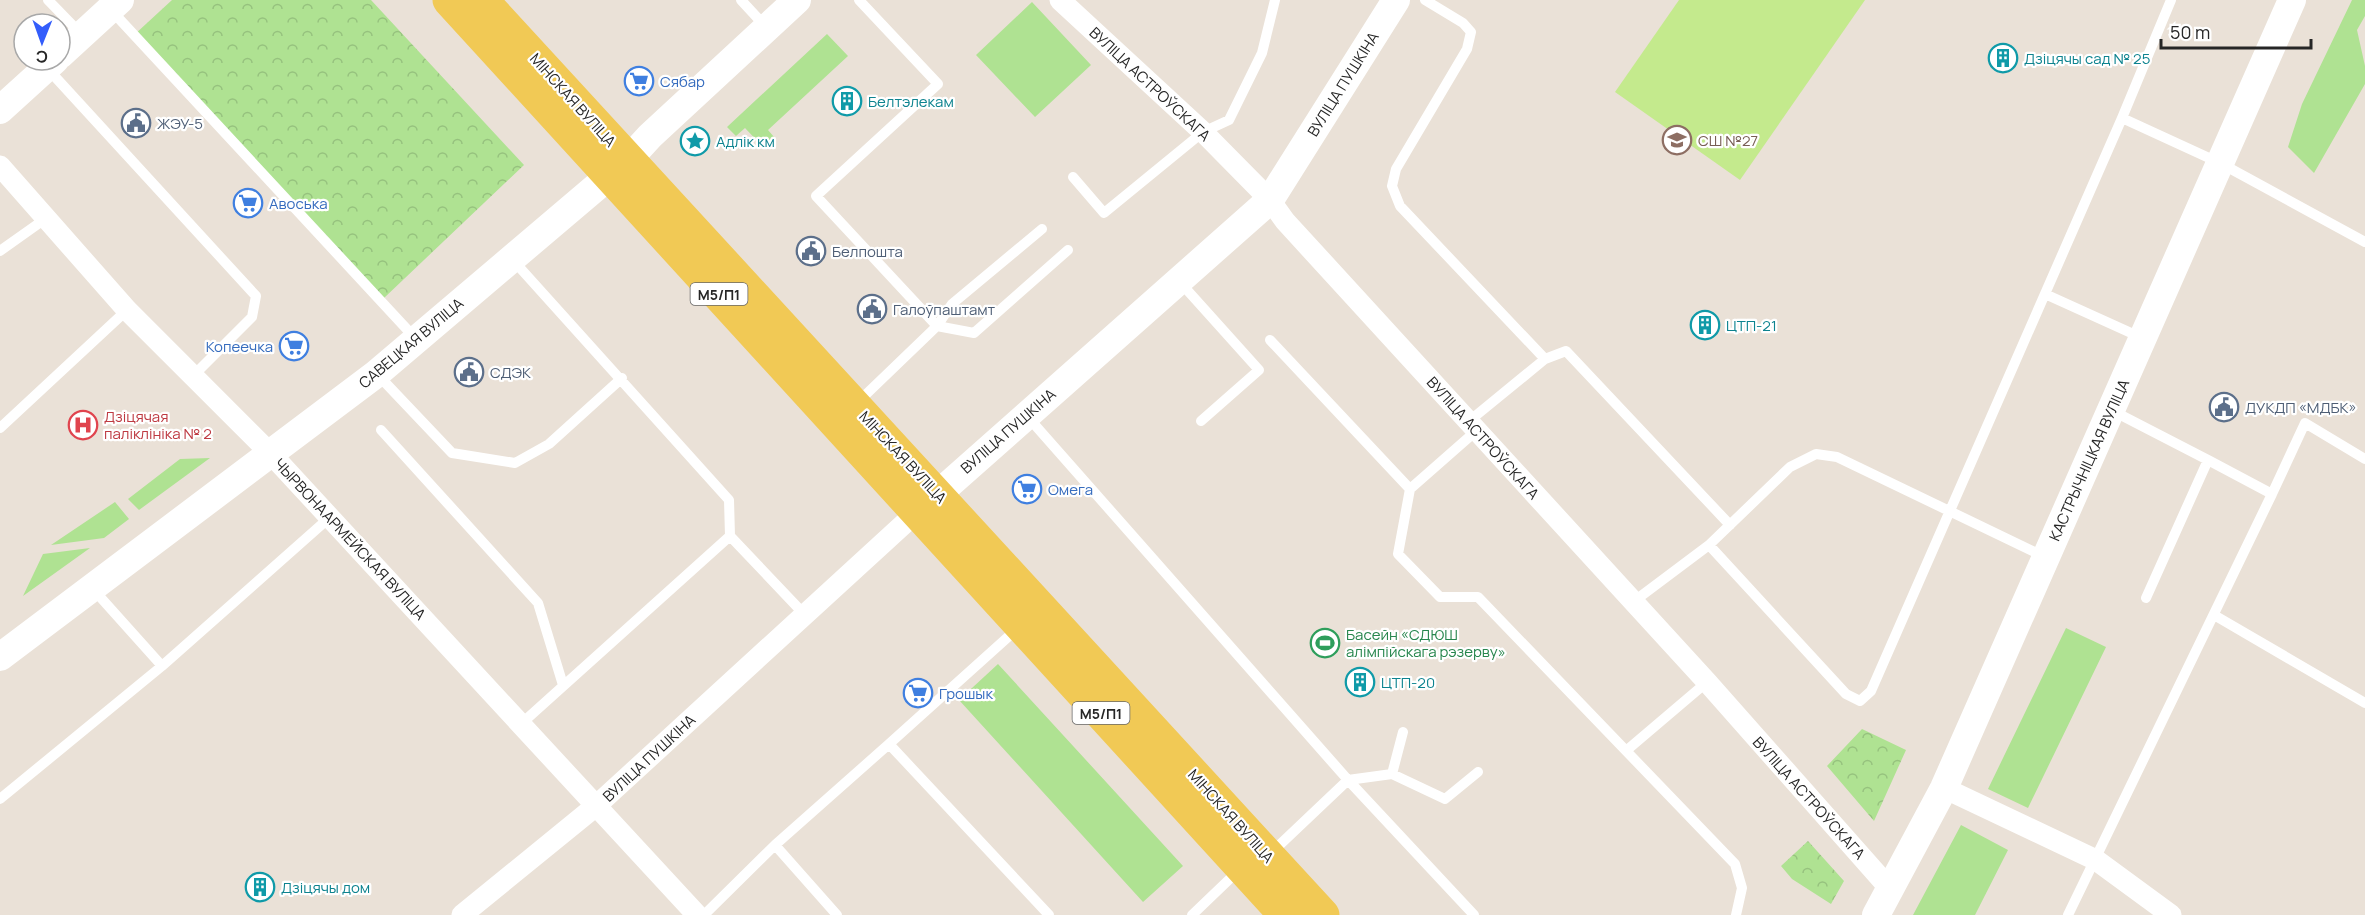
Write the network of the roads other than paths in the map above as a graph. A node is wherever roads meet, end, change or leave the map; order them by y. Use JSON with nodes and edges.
{"nodes":[{"id":1,"x":48,"y":0,"type":"edge"},
{"id":2,"x":449,"y":0,"type":"edge"},
{"id":3,"x":482,"y":0,"type":"edge"},
{"id":4,"x":741,"y":0,"type":"edge"},
{"id":5,"x":797,"y":0,"type":"edge"},
{"id":6,"x":859,"y":0,"type":"edge"},
{"id":7,"x":1060,"y":0,"type":"edge"},
{"id":8,"x":1275,"y":0,"type":"edge"},
{"id":9,"x":1396,"y":0,"type":"edge"},
{"id":10,"x":1425,"y":0,"type":"edge"},
{"id":11,"x":2170,"y":0,"type":"edge"},
{"id":12,"x":2292,"y":0,"type":"edge"},
{"id":13,"x":115,"y":4,"type":"edge"},
{"id":14,"x":767,"y":28,"type":"junction"},
{"id":15,"x":81,"y":35,"type":"junction"},
{"id":16,"x":72,"y":44,"type":"edge"},
{"id":17,"x":42,"y":72,"type":"edge"},
{"id":18,"x":63,"y":72,"type":"edge"},
{"id":19,"x":0,"y":110,"type":"edge"},
{"id":20,"x":2122,"y":118,"type":"junction"},
{"id":21,"x":1203,"y":132,"type":"junction"},
{"id":22,"x":2220,"y":162,"type":"junction"},
{"id":23,"x":0,"y":166,"type":"edge"},
{"id":24,"x":619,"y":168,"type":"junction"},
{"id":25,"x":1073,"y":177,"type":"dead end"},
{"id":26,"x":1270,"y":200,"type":"junction"},
{"id":27,"x":45,"y":219,"type":"junction"},
{"id":28,"x":1042,"y":229,"type":"dead end"},
{"id":29,"x":2365,"y":242,"type":"edge"},
{"id":30,"x":0,"y":250,"type":"edge"},
{"id":31,"x":1068,"y":250,"type":"dead end"},
{"id":32,"x":512,"y":259,"type":"junction"},
{"id":33,"x":1179,"y":281,"type":"junction"},
{"id":34,"x":2045,"y":294,"type":"junction"},
{"id":35,"x":128,"y":310,"type":"junction"},
{"id":36,"x":937,"y":326,"type":"junction"},
{"id":37,"x":2143,"y":338,"type":"junction"},
{"id":38,"x":416,"y":339,"type":"junction"},
{"id":39,"x":1270,"y":340,"type":"dead end"},
{"id":40,"x":1545,"y":359,"type":"junction"},
{"id":41,"x":376,"y":374,"type":"junction"},
{"id":42,"x":194,"y":375,"type":"junction"},
{"id":43,"x":622,"y":378,"type":"junction"},
{"id":44,"x":855,"y":405,"type":"junction"},
{"id":45,"x":2111,"y":410,"type":"junction"},
{"id":46,"x":1026,"y":416,"type":"junction"},
{"id":47,"x":1202,"y":421,"type":"dead end"},
{"id":48,"x":1472,"y":426,"type":"junction"},
{"id":49,"x":0,"y":428,"type":"edge"},
{"id":50,"x":381,"y":430,"type":"dead end"},
{"id":51,"x":272,"y":455,"type":"junction"},
{"id":52,"x":2365,"y":459,"type":"edge"},
{"id":53,"x":2208,"y":460,"type":"junction"},
{"id":54,"x":1410,"y":489,"type":"junction"},
{"id":55,"x":2272,"y":494,"type":"junction"},
{"id":56,"x":928,"y":502,"type":"junction"},
{"id":57,"x":1950,"y":511,"type":"junction"},
{"id":58,"x":329,"y":518,"type":"junction"},
{"id":59,"x":1730,"y":525,"type":"junction"},
{"id":60,"x":730,"y":536,"type":"junction"},
{"id":61,"x":1709,"y":544,"type":"junction"},
{"id":62,"x":2046,"y":557,"type":"junction"},
{"id":63,"x":93,"y":589,"type":"junction"},
{"id":64,"x":2146,"y":598,"type":"dead end"},
{"id":65,"x":1634,"y":602,"type":"junction"},
{"id":66,"x":804,"y":614,"type":"junction"},
{"id":67,"x":2214,"y":615,"type":"junction"},
{"id":68,"x":1021,"y":625,"type":"junction"},
{"id":69,"x":0,"y":657,"type":"edge"},
{"id":70,"x":162,"y":666,"type":"junction"},
{"id":71,"x":1707,"y":682,"type":"junction"},
{"id":72,"x":563,"y":685,"type":"junction"},
{"id":73,"x":2365,"y":703,"type":"edge"},
{"id":74,"x":521,"y":724,"type":"junction"},
{"id":75,"x":1403,"y":732,"type":"dead end"},
{"id":76,"x":889,"y":744,"type":"junction"},
{"id":77,"x":1627,"y":750,"type":"junction"},
{"id":78,"x":1478,"y":772,"type":"dead end"},
{"id":79,"x":1392,"y":774,"type":"junction"},
{"id":80,"x":1348,"y":780,"type":"junction"},
{"id":81,"x":1944,"y":788,"type":"junction"},
{"id":82,"x":0,"y":799,"type":"edge"},
{"id":83,"x":597,"y":805,"type":"junction"},
{"id":84,"x":775,"y":845,"type":"junction"},
{"id":85,"x":2096,"y":860,"type":"junction"},
{"id":86,"x":1255,"y":862,"type":"junction"},
{"id":87,"x":1891,"y":890,"type":"junction"},
{"id":88,"x":462,"y":915,"type":"edge"},
{"id":89,"x":697,"y":915,"type":"edge"},
{"id":90,"x":704,"y":915,"type":"edge"},
{"id":91,"x":837,"y":915,"type":"edge"},
{"id":92,"x":1048,"y":915,"type":"edge"},
{"id":93,"x":1192,"y":915,"type":"edge"},
{"id":94,"x":1285,"y":915,"type":"edge"},
{"id":95,"x":1323,"y":915,"type":"edge"},
{"id":96,"x":1474,"y":915,"type":"edge"},
{"id":97,"x":1736,"y":915,"type":"edge"},
{"id":98,"x":1876,"y":915,"type":"edge"},
{"id":99,"x":2068,"y":915,"type":"edge"},
{"id":100,"x":2171,"y":915,"type":"edge"}],
"edges":[{"from":1,"to":15,"type":"lane"},
{"from":2,"to":24,"type":"main road","name":"МІНСКАЯ ВУЛІЦА","number":"М5/П1"},
{"from":3,"to":24,"type":"main road","name":"МІНСКАЯ ВУЛІЦА","number":"М5/П1"},
{"from":4,"to":14,"type":"lane"},
{"from":5,"to":14,"type":"main road","name":"САВЕЦКАЯ ВУЛІЦА"},
{"from":6,"to":36,"type":"lane"},
{"from":7,"to":21,"type":"street","name":"ВУЛІЦА АСТРОЎСКАГА"},
{"from":8,"to":21,"type":"lane"},
{"from":9,"to":26,"type":"main road","name":"ВУЛІЦА ПУШКІНА"},
{"from":10,"to":40,"type":"lane"},
{"from":11,"to":20,"type":"lane"},
{"from":12,"to":22,"type":"main road","name":"КАСТРЫЧНІЦКАЯ ВУЛІЦА"},
{"from":13,"to":15,"type":"main road"},
{"from":13,"to":38,"type":"lane"},
{"from":14,"to":24,"type":"main road","name":"САВЕЦКАЯ ВУЛІЦА"},
{"from":15,"to":16,"type":"main road"},
{"from":17,"to":19,"type":"main road"},
{"from":18,"to":42,"type":"lane"},
{"from":20,"to":22,"type":"lane"},
{"from":20,"to":34,"type":"lane"},
{"from":21,"to":25,"type":"lane"},
{"from":21,"to":26,"type":"street","name":"ВУЛІЦА АСТРОЎСКАГА"},
{"from":22,"to":29,"type":"lane"},
{"from":22,"to":37,"type":"main road","name":"КАСТРЫЧНІЦКАЯ ВУЛІЦА"},
{"from":23,"to":27,"type":"street","name":"ЧЫРВОНААРМЕЙСКАЯ ВУЛІЦА"},
{"from":24,"to":32,"type":"main road","name":"САВЕЦКАЯ ВУЛІЦА"},
{"from":24,"to":44,"type":"main road","name":"МІНСКАЯ ВУЛІЦА","number":"М5/П1"},
{"from":24,"to":56,"type":"main road","name":"МІНСКАЯ ВУЛІЦА","number":"М5/П1"},
{"from":26,"to":33,"type":"main road","name":"ВУЛІЦА ПУШКІНА"},
{"from":26,"to":48,"type":"street","name":"ВУЛІЦА АСТРОЎСКАГА"},
{"from":27,"to":30,"type":"lane"},
{"from":27,"to":35,"type":"street","name":"ЧЫРВОНААРМЕЙСКАЯ ВУЛІЦА"},
{"from":28,"to":36,"type":"lane"},
{"from":31,"to":36,"type":"lane"},
{"from":32,"to":38,"type":"main road","name":"САВЕЦКАЯ ВУЛІЦА"},
{"from":32,"to":43,"type":"lane"},
{"from":33,"to":46,"type":"main road","name":"ВУЛІЦА ПУШКІНА"},
{"from":33,"to":47,"type":"lane"},
{"from":34,"to":37,"type":"lane"},
{"from":34,"to":57,"type":"lane"},
{"from":35,"to":42,"type":"street","name":"ЧЫРВОНААРМЕЙСКАЯ ВУЛІЦА"},
{"from":35,"to":49,"type":"lane"},
{"from":36,"to":44,"type":"lane"},
{"from":37,"to":45,"type":"main road","name":"КАСТРЫЧНІЦКАЯ ВУЛІЦА"},
{"from":38,"to":41,"type":"main road","name":"САВЕЦКАЯ ВУЛІЦА"},
{"from":39,"to":54,"type":"lane"},
{"from":40,"to":48,"type":"lane"},
{"from":40,"to":59,"type":"lane"},
{"from":41,"to":43,"type":"lane"},
{"from":41,"to":51,"type":"main road","name":"САВЕЦКАЯ ВУЛІЦА"},
{"from":42,"to":51,"type":"street","name":"ЧЫРВОНААРМЕЙСКАЯ ВУЛІЦА"},
{"from":43,"to":60,"type":"lane"},
{"from":44,"to":56,"type":"main road","name":"МІНСКАЯ ВУЛІЦА","number":"М5/П1"},
{"from":45,"to":53,"type":"lane"},
{"from":45,"to":62,"type":"main road","name":"КАСТРЫЧНІЦКАЯ ВУЛІЦА"},
{"from":46,"to":56,"type":"main road","name":"ВУЛІЦА ПУШКІНА"},
{"from":46,"to":80,"type":"lane"},
{"from":48,"to":54,"type":"lane"},
{"from":48,"to":65,"type":"street","name":"ВУЛІЦА АСТРОЎСКАГА"},
{"from":50,"to":72,"type":"lane"},
{"from":51,"to":58,"type":"street","name":"ЧЫРВОНААРМЕЙСКАЯ ВУЛІЦА"},
{"from":51,"to":63,"type":"main road","name":"САВЕЦКАЯ ВУЛІЦА"},
{"from":52,"to":55,"type":"lane"},
{"from":53,"to":55,"type":"lane"},
{"from":53,"to":64,"type":"lane"},
{"from":54,"to":77,"type":"lane"},
{"from":55,"to":67,"type":"lane"},
{"from":56,"to":66,"type":"street","name":"ВУЛІЦА ПУШКІНА"},
{"from":56,"to":68,"type":"main road","name":"МІНСКАЯ ВУЛІЦА","number":"М5/П1"},
{"from":56,"to":86,"type":"main road","name":"МІНСКАЯ ВУЛІЦА","number":"М5/П1"},
{"from":57,"to":59,"type":"lane"},
{"from":57,"to":61,"type":"lane"},
{"from":57,"to":62,"type":"lane"},
{"from":58,"to":70,"type":"lane"},
{"from":58,"to":74,"type":"street","name":"ЧЫРВОНААРМЕЙСКАЯ ВУЛІЦА"},
{"from":59,"to":61,"type":"lane"},
{"from":60,"to":66,"type":"lane"},
{"from":60,"to":72,"type":"lane"},
{"from":61,"to":65,"type":"lane"},
{"from":62,"to":81,"type":"main road","name":"КАСТРЫЧНІЦКАЯ ВУЛІЦА"},
{"from":63,"to":69,"type":"main road","name":"САВЕЦКАЯ ВУЛІЦА"},
{"from":63,"to":70,"type":"lane"},
{"from":65,"to":71,"type":"street","name":"ВУЛІЦА АСТРОЎСКАГА"},
{"from":66,"to":83,"type":"street","name":"ВУЛІЦА ПУШКІНА"},
{"from":67,"to":73,"type":"lane"},
{"from":67,"to":85,"type":"lane"},
{"from":68,"to":76,"type":"lane"},
{"from":68,"to":86,"type":"main road","name":"МІНСКАЯ ВУЛІЦА","number":"М5/П1"},
{"from":70,"to":82,"type":"lane"},
{"from":71,"to":77,"type":"lane"},
{"from":71,"to":87,"type":"street","name":"ВУЛІЦА АСТРОЎСКАГА"},
{"from":72,"to":74,"type":"lane"},
{"from":74,"to":83,"type":"street","name":"ЧЫРВОНААРМЕЙСКАЯ ВУЛІЦА"},
{"from":75,"to":79,"type":"lane"},
{"from":76,"to":84,"type":"lane"},
{"from":76,"to":92,"type":"lane"},
{"from":77,"to":97,"type":"lane"},
{"from":78,"to":79,"type":"lane"},
{"from":79,"to":80,"type":"lane"},
{"from":80,"to":86,"type":"lane"},
{"from":80,"to":96,"type":"lane"},
{"from":81,"to":85,"type":"street"},
{"from":81,"to":87,"type":"main road","name":"КАСТРЫЧНІЦКАЯ ВУЛІЦА"},
{"from":83,"to":88,"type":"street","name":"ВУЛІЦА ПУШКІНА"},
{"from":83,"to":89,"type":"street","name":"ЧЫРВОНААРМЕЙСКАЯ ВУЛІЦА"},
{"from":84,"to":90,"type":"lane"},
{"from":84,"to":91,"type":"lane"},
{"from":85,"to":99,"type":"lane"},
{"from":85,"to":100,"type":"street"},
{"from":86,"to":93,"type":"lane"},
{"from":86,"to":94,"type":"main road","name":"МІНСКАЯ ВУЛІЦА","number":"М5/П1"},
{"from":86,"to":95,"type":"main road","name":"МІНСКАЯ ВУЛІЦА","number":"М5/П1"},
{"from":87,"to":98,"type":"main road","name":"КАСТРЫЧНІЦКАЯ ВУЛІЦА"}]}
